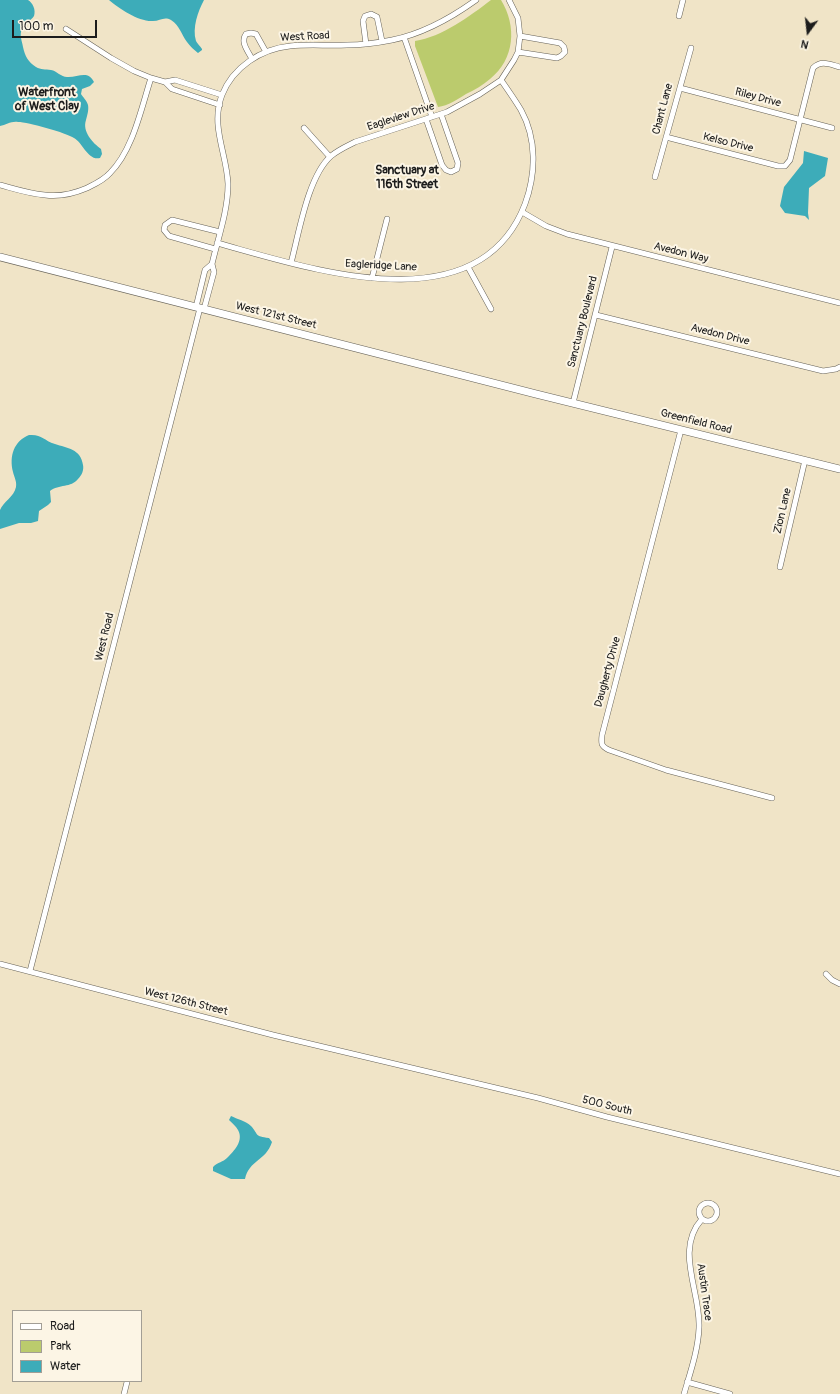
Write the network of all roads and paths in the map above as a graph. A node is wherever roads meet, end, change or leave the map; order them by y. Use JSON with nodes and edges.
{"nodes":[{"id":1,"x":476,"y":0,"type":"edge"},
{"id":2,"x":509,"y":0,"type":"edge"},
{"id":3,"x":683,"y":0,"type":"edge"},
{"id":4,"x":679,"y":16,"type":"dead end"},
{"id":5,"x":66,"y":29,"type":"dead end"},
{"id":6,"x":520,"y":36,"type":"junction"},
{"id":7,"x":404,"y":37,"type":"junction"},
{"id":8,"x":382,"y":42,"type":"junction"},
{"id":9,"x":366,"y":44,"type":"junction"},
{"id":10,"x":691,"y":48,"type":"dead end"},
{"id":11,"x":266,"y":52,"type":"junction"},
{"id":12,"x":518,"y":52,"type":"junction"},
{"id":13,"x":252,"y":59,"type":"junction"},
{"id":14,"x":840,"y":66,"type":"edge"},
{"id":15,"x":151,"y":78,"type":"junction"},
{"id":16,"x":501,"y":80,"type":"junction"},
{"id":17,"x":165,"y":82,"type":"junction"},
{"id":18,"x":680,"y":88,"type":"junction"},
{"id":19,"x":222,"y":95,"type":"junction"},
{"id":20,"x":220,"y":105,"type":"junction"},
{"id":21,"x":441,"y":114,"type":"junction"},
{"id":22,"x":432,"y":117,"type":"junction"},
{"id":23,"x":426,"y":119,"type":"junction"},
{"id":24,"x":800,"y":120,"type":"junction"},
{"id":25,"x":304,"y":128,"type":"dead end"},
{"id":26,"x":832,"y":128,"type":"dead end"},
{"id":27,"x":666,"y":137,"type":"junction"},
{"id":28,"x":330,"y":157,"type":"junction"},
{"id":29,"x":655,"y":177,"type":"dead end"},
{"id":30,"x":0,"y":185,"type":"edge"},
{"id":31,"x":522,"y":212,"type":"junction"},
{"id":32,"x":387,"y":219,"type":"dead end"},
{"id":33,"x":220,"y":232,"type":"junction"},
{"id":34,"x":217,"y":243,"type":"junction"},
{"id":35,"x":612,"y":247,"type":"junction"},
{"id":36,"x":215,"y":249,"type":"junction"},
{"id":37,"x":0,"y":257,"type":"edge"},
{"id":38,"x":291,"y":263,"type":"junction"},
{"id":39,"x":212,"y":264,"type":"junction"},
{"id":40,"x":468,"y":267,"type":"junction"},
{"id":41,"x":372,"y":278,"type":"junction"},
{"id":42,"x":840,"y":302,"type":"edge"},
{"id":43,"x":200,"y":308,"type":"junction"},
{"id":44,"x":491,"y":309,"type":"dead end"},
{"id":45,"x":596,"y":315,"type":"junction"},
{"id":46,"x":840,"y":367,"type":"edge"},
{"id":47,"x":547,"y":396,"type":"joint"},
{"id":48,"x":573,"y":403,"type":"junction"},
{"id":49,"x":681,"y":430,"type":"junction"},
{"id":50,"x":805,"y":460,"type":"junction"},
{"id":51,"x":840,"y":469,"type":"edge"},
{"id":52,"x":780,"y":567,"type":"dead end"},
{"id":53,"x":772,"y":798,"type":"dead end"},
{"id":54,"x":0,"y":964,"type":"edge"},
{"id":55,"x":30,"y":971,"type":"junction"},
{"id":56,"x":826,"y":974,"type":"dead end"},
{"id":57,"x":840,"y":984,"type":"edge"},
{"id":58,"x":368,"y":1057,"type":"joint"},
{"id":59,"x":840,"y":1174,"type":"edge"},
{"id":60,"x":702,"y":1219,"type":"dead end"},
{"id":61,"x":127,"y":1382,"type":"edge"},
{"id":62,"x":687,"y":1382,"type":"junction"},
{"id":63,"x":124,"y":1394,"type":"edge"},
{"id":64,"x":684,"y":1394,"type":"edge"},
{"id":65,"x":730,"y":1394,"type":"edge"}],
"edges":[{"from":1,"to":7,"type":"street","name":"West Road"},
{"from":2,"to":6,"type":"street","name":"Eagleview Drive"},
{"from":3,"to":4,"type":"street"},
{"from":5,"to":15,"type":"street"},
{"from":6,"to":12,"type":"street","name":"Eagleview Drive"},
{"from":6,"to":12,"type":"street"},
{"from":7,"to":8,"type":"street","name":"West Road"},
{"from":7,"to":22,"type":"street"},
{"from":8,"to":9,"type":"street","name":"West Road"},
{"from":8,"to":9,"type":"street"},
{"from":9,"to":11,"type":"street","name":"West Road"},
{"from":10,"to":18,"type":"street","name":"Chant Lane"},
{"from":11,"to":13,"type":"street","name":"West Road"},
{"from":11,"to":13,"type":"street"},
{"from":12,"to":16,"type":"street","name":"Eagleview Drive"},
{"from":13,"to":19,"type":"street","name":"West Road"},
{"from":14,"to":24,"type":"street"},
{"from":15,"to":17,"type":"street"},
{"from":15,"to":30,"type":"street"},
{"from":16,"to":21,"type":"street","name":"Eagleview Drive"},
{"from":16,"to":31,"type":"street","name":"Eagleridge Lane"},
{"from":17,"to":19,"type":"street"},
{"from":17,"to":20,"type":"street"},
{"from":18,"to":24,"type":"street","name":"Riley Drive"},
{"from":18,"to":27,"type":"street","name":"Chant Lane"},
{"from":19,"to":20,"type":"street","name":"West Road"},
{"from":20,"to":33,"type":"street","name":"West Road"},
{"from":21,"to":22,"type":"street","name":"Eagleview Drive"},
{"from":21,"to":23,"type":"street"},
{"from":22,"to":23,"type":"street","name":"Eagleview Drive"},
{"from":23,"to":28,"type":"street","name":"Eagleview Drive"},
{"from":24,"to":26,"type":"street","name":"Riley Drive"},
{"from":24,"to":27,"type":"street","name":"Kelso Drive"},
{"from":25,"to":28,"type":"street"},
{"from":27,"to":29,"type":"street","name":"Chant Lane"},
{"from":28,"to":38,"type":"street","name":"Eagleview Drive"},
{"from":31,"to":35,"type":"street","name":"Avedon Way"},
{"from":31,"to":40,"type":"street","name":"Eagleridge Lane"},
{"from":32,"to":41,"type":"street"},
{"from":33,"to":34,"type":"street","name":"West Road"},
{"from":33,"to":36,"type":"street"},
{"from":34,"to":36,"type":"street","name":"West Road"},
{"from":34,"to":38,"type":"street","name":"Eagleridge Lane"},
{"from":35,"to":42,"type":"street","name":"Avedon Way"},
{"from":35,"to":45,"type":"street","name":"Sanctuary Boulevard"},
{"from":36,"to":39,"type":"street","name":"West Road"},
{"from":37,"to":43,"type":"street","name":"West 121st Street"},
{"from":38,"to":41,"type":"street","name":"Eagleridge Lane"},
{"from":39,"to":43,"type":"street","name":"West Road"},
{"from":39,"to":43,"type":"street","name":"West Road"},
{"from":40,"to":41,"type":"street","name":"Eagleridge Lane"},
{"from":40,"to":44,"type":"street"},
{"from":43,"to":47,"type":"street","name":"West 121st Street"},
{"from":43,"to":55,"type":"street","name":"West Road"},
{"from":45,"to":46,"type":"street","name":"Avedon Drive"},
{"from":45,"to":48,"type":"street","name":"Sanctuary Boulevard"},
{"from":47,"to":48,"type":"street","name":"Greenfield Road"},
{"from":48,"to":49,"type":"street","name":"Greenfield Road"},
{"from":49,"to":50,"type":"street","name":"Greenfield Road"},
{"from":49,"to":53,"type":"street","name":"Daugherty Drive"},
{"from":50,"to":51,"type":"street","name":"Greenfield Road"},
{"from":50,"to":52,"type":"street","name":"Zion Lane"},
{"from":54,"to":55,"type":"street","name":"West 126th Street"},
{"from":55,"to":58,"type":"street","name":"West 126th Street"},
{"from":56,"to":57,"type":"street"},
{"from":58,"to":59,"type":"street","name":"500 South"},
{"from":60,"to":62,"type":"street","name":"Austin Trace"},
{"from":61,"to":63,"type":"street"},
{"from":62,"to":64,"type":"street","name":"Austin Trace"},
{"from":62,"to":65,"type":"street"}]}
